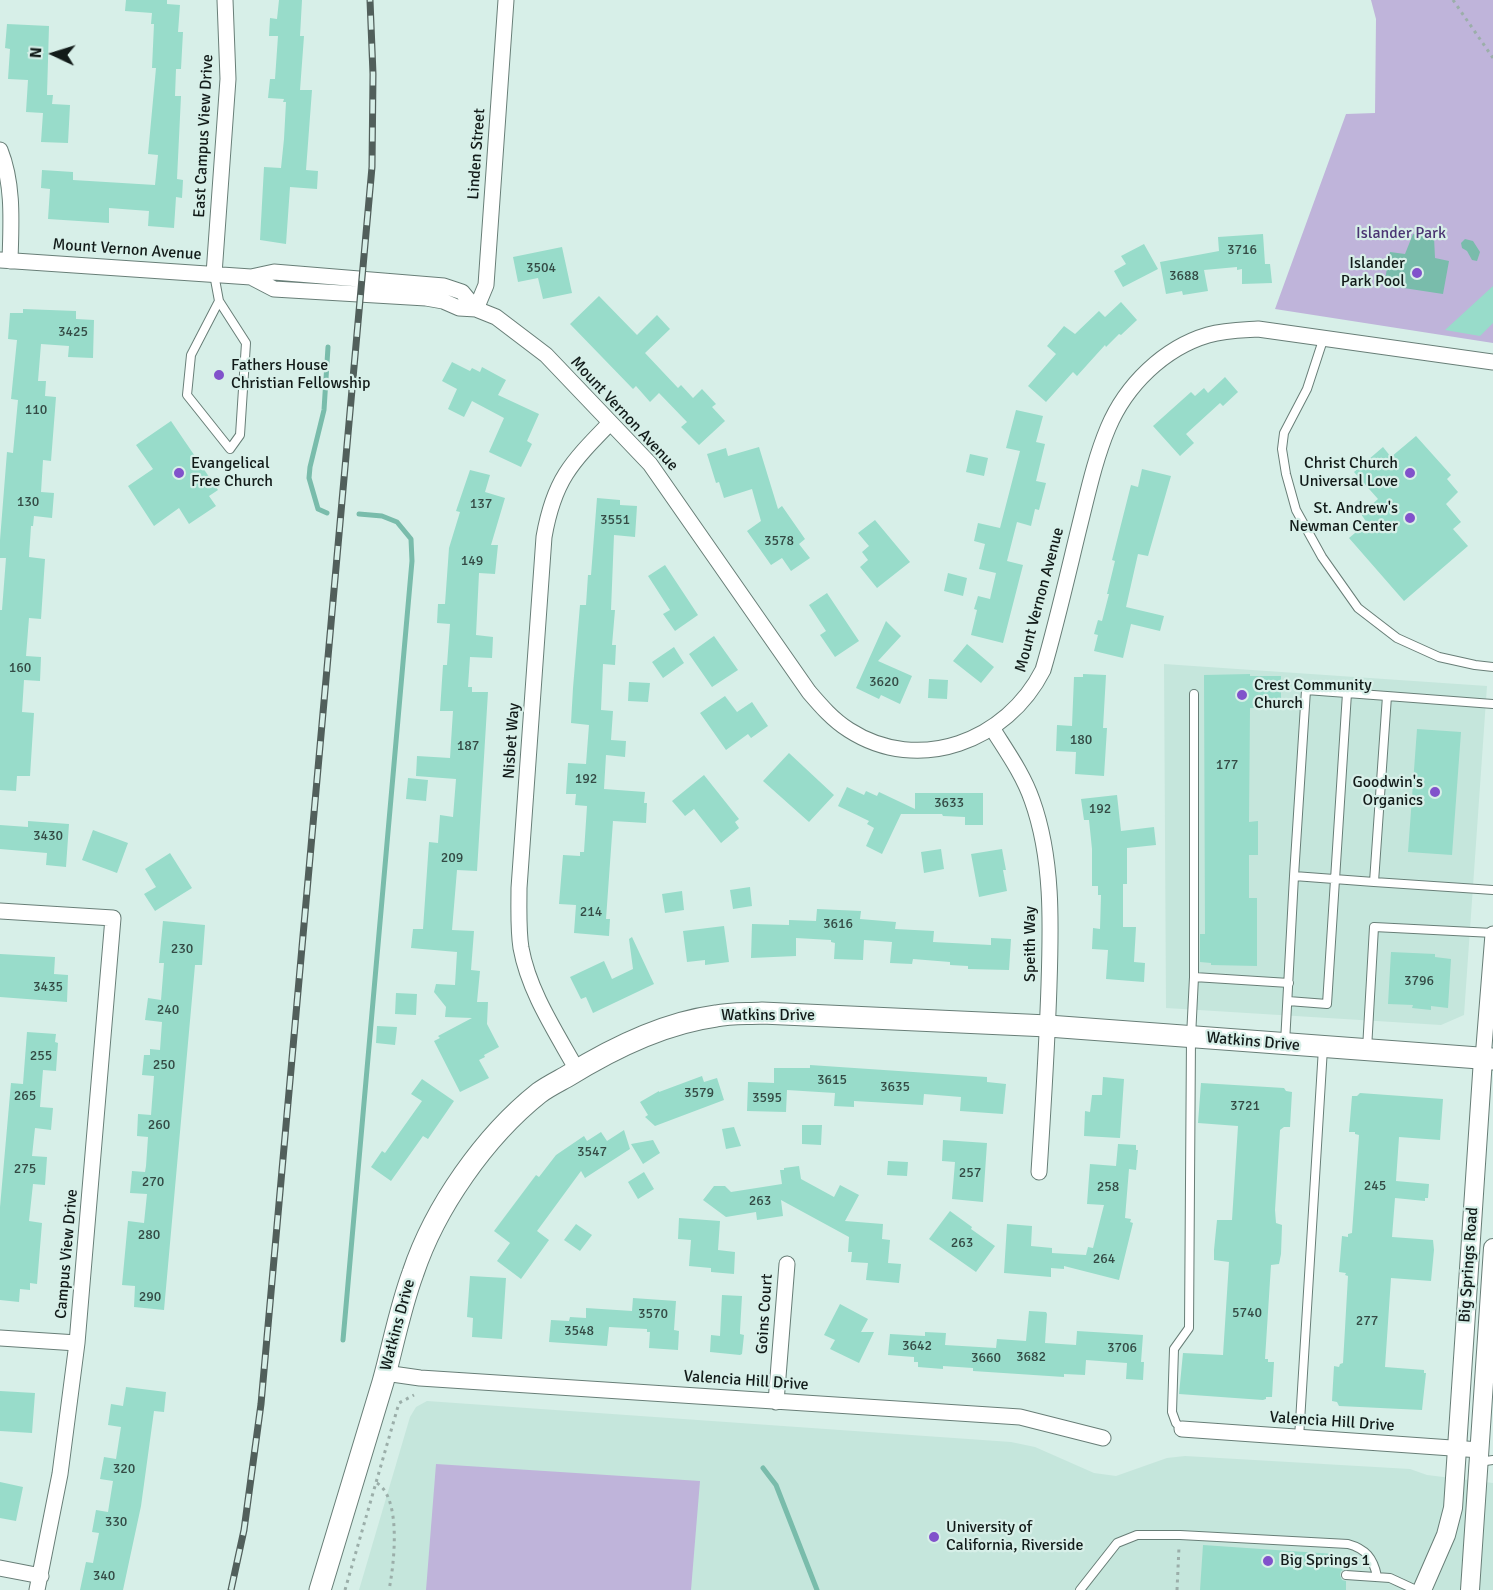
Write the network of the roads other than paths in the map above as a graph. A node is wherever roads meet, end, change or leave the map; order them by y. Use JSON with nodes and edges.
{"nodes":[{"id":1,"x":225,"y":0,"type":"edge"},
{"id":2,"x":506,"y":0,"type":"edge"},
{"id":3,"x":0,"y":150,"type":"edge"},
{"id":4,"x":5,"y":261,"type":"edge"},
{"id":5,"x":214,"y":274,"type":"junction"},
{"id":6,"x":219,"y":301,"type":"junction"},
{"id":7,"x":476,"y":309,"type":"junction"},
{"id":8,"x":1324,"y":337,"type":"junction"},
{"id":9,"x":1493,"y":362,"type":"edge"},
{"id":10,"x":610,"y":423,"type":"junction"},
{"id":11,"x":1493,"y":667,"type":"edge"},
{"id":12,"x":1347,"y":693,"type":"junction"},
{"id":13,"x":1194,"y":694,"type":"dead end"},
{"id":14,"x":1386,"y":696,"type":"junction"},
{"id":15,"x":1493,"y":704,"type":"edge"},
{"id":16,"x":992,"y":728,"type":"junction"},
{"id":17,"x":1294,"y":876,"type":"junction"},
{"id":18,"x":1335,"y":879,"type":"junction"},
{"id":19,"x":1374,"y":882,"type":"junction"},
{"id":20,"x":1493,"y":890,"type":"edge"},
{"id":21,"x":0,"y":911,"type":"edge"},
{"id":22,"x":1493,"y":933,"type":"edge"},
{"id":23,"x":1194,"y":977,"type":"junction"},
{"id":24,"x":1288,"y":983,"type":"junction"},
{"id":25,"x":1288,"y":1001,"type":"junction"},
{"id":26,"x":1048,"y":1026,"type":"junction"},
{"id":27,"x":1191,"y":1037,"type":"junction"},
{"id":28,"x":1285,"y":1044,"type":"junction"},
{"id":29,"x":1323,"y":1048,"type":"junction"},
{"id":30,"x":1366,"y":1051,"type":"junction"},
{"id":31,"x":1488,"y":1059,"type":"edge"},
{"id":32,"x":577,"y":1070,"type":"junction"},
{"id":33,"x":1039,"y":1172,"type":"dead end"},
{"id":34,"x":1493,"y":1248,"type":"edge"},
{"id":35,"x":787,"y":1264,"type":"dead end"},
{"id":36,"x":0,"y":1338,"type":"edge"},
{"id":37,"x":77,"y":1343,"type":"junction"},
{"id":38,"x":385,"y":1373,"type":"junction"},
{"id":39,"x":776,"y":1402,"type":"junction"},
{"id":40,"x":1488,"y":1414,"type":"edge"},
{"id":41,"x":1182,"y":1429,"type":"joint"},
{"id":42,"x":1103,"y":1438,"type":"dead end"},
{"id":43,"x":1299,"y":1438,"type":"junction"},
{"id":44,"x":1457,"y":1449,"type":"junction"},
{"id":45,"x":1484,"y":1451,"type":"edge"},
{"id":46,"x":0,"y":1568,"type":"edge"},
{"id":47,"x":1347,"y":1575,"type":"dead end"},
{"id":48,"x":1377,"y":1576,"type":"junction"},
{"id":49,"x":39,"y":1583,"type":"edge"},
{"id":50,"x":320,"y":1590,"type":"edge"},
{"id":51,"x":1080,"y":1590,"type":"edge"},
{"id":52,"x":1416,"y":1590,"type":"edge"},
{"id":53,"x":1422,"y":1590,"type":"edge"},
{"id":54,"x":1470,"y":1590,"type":"edge"}],
"edges":[{"from":1,"to":5,"type":"street","name":"East Campus View Drive"},
{"from":2,"to":7,"type":"street","name":"Linden Street"},
{"from":3,"to":4,"type":"street"},
{"from":4,"to":5,"type":"street","name":"Mount Vernon Avenue"},
{"from":5,"to":6,"type":"lane"},
{"from":5,"to":7,"type":"street","name":"Mount Vernon Avenue"},
{"from":6,"to":6,"type":"lane"},
{"from":7,"to":10,"type":"street","name":"Mount Vernon Avenue"},
{"from":8,"to":9,"type":"street","name":"Mount Vernon Avenue"},
{"from":8,"to":11,"type":"lane"},
{"from":8,"to":16,"type":"street","name":"Mount Vernon Avenue"},
{"from":10,"to":16,"type":"street","name":"Mount Vernon Avenue"},
{"from":10,"to":32,"type":"street","name":"Nisbet Way"},
{"from":12,"to":14,"type":"lane"},
{"from":12,"to":17,"type":"lane"},
{"from":12,"to":18,"type":"lane"},
{"from":13,"to":23,"type":"lane"},
{"from":14,"to":15,"type":"lane"},
{"from":14,"to":19,"type":"lane"},
{"from":16,"to":26,"type":"street","name":"Speith Way"},
{"from":17,"to":18,"type":"lane"},
{"from":17,"to":24,"type":"lane"},
{"from":18,"to":19,"type":"lane"},
{"from":18,"to":25,"type":"lane"},
{"from":19,"to":20,"type":"lane"},
{"from":21,"to":37,"type":"street","name":"Campus View Drive"},
{"from":22,"to":30,"type":"lane"},
{"from":22,"to":31,"type":"street","name":"Big Springs Road"},
{"from":23,"to":24,"type":"lane"},
{"from":23,"to":27,"type":"lane"},
{"from":24,"to":25,"type":"lane"},
{"from":25,"to":28,"type":"lane"},
{"from":26,"to":27,"type":"main road","name":"Watkins Drive"},
{"from":26,"to":32,"type":"main road","name":"Watkins Drive"},
{"from":26,"to":33,"type":"street","name":"Speith Way"},
{"from":27,"to":28,"type":"main road","name":"Watkins Drive"},
{"from":27,"to":41,"type":"lane"},
{"from":28,"to":29,"type":"main road","name":"Watkins Drive"},
{"from":29,"to":30,"type":"main road","name":"Watkins Drive"},
{"from":29,"to":43,"type":"lane"},
{"from":30,"to":31,"type":"main road","name":"Watkins Drive"},
{"from":31,"to":44,"type":"street","name":"Big Springs Road"},
{"from":32,"to":38,"type":"main road","name":"Watkins Drive"},
{"from":34,"to":40,"type":"street","name":"Big Springs Road"},
{"from":35,"to":39,"type":"street","name":"Goins Court"},
{"from":36,"to":37,"type":"street"},
{"from":37,"to":49,"type":"street","name":"Campus View Drive"},
{"from":38,"to":39,"type":"street","name":"Valencia Hill Drive"},
{"from":38,"to":50,"type":"main road","name":"Watkins Drive"},
{"from":39,"to":42,"type":"street","name":"Valencia Hill Drive"},
{"from":40,"to":45,"type":"street","name":"Big Springs Road"},
{"from":41,"to":43,"type":"street","name":"Valencia Hill Drive"},
{"from":43,"to":44,"type":"street","name":"Valencia Hill Drive"},
{"from":44,"to":45,"type":"street","name":"Valencia Hill Drive"},
{"from":44,"to":53,"type":"street","name":"Big Springs Road"},
{"from":45,"to":54,"type":"street","name":"Big Springs Road"},
{"from":46,"to":49,"type":"street"},
{"from":47,"to":48,"type":"lane"},
{"from":48,"to":51,"type":"lane"},
{"from":48,"to":52,"type":"lane"}]}
